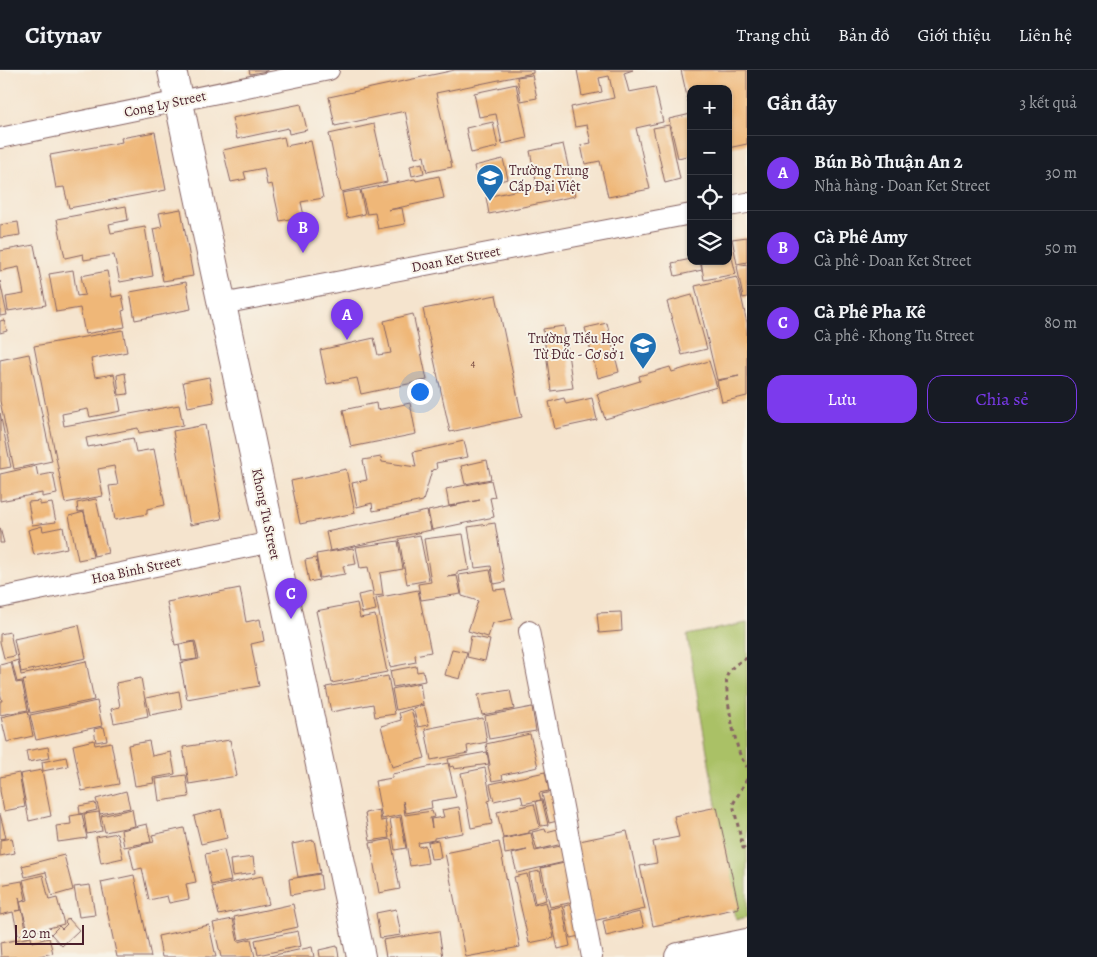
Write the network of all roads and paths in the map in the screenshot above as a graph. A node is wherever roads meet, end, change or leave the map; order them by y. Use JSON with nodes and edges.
{"nodes":[{"id":1,"x":172,"y":70,"type":"edge"},
{"id":2,"x":329,"y":70,"type":"edge"},
{"id":3,"x":178,"y":101,"type":"junction"},
{"id":4,"x":0,"y":138,"type":"edge"},
{"id":5,"x":747,"y":203,"type":"edge"},
{"id":6,"x":732,"y":205,"type":"edge"},
{"id":7,"x":687,"y":215,"type":"edge"},
{"id":8,"x":222,"y":304,"type":"junction"},
{"id":9,"x":272,"y":542,"type":"junction"},
{"id":10,"x":0,"y":598,"type":"edge"},
{"id":11,"x":529,"y":631,"type":"dead end"},
{"id":12,"x":747,"y":658,"type":"edge"},
{"id":13,"x":747,"y":767,"type":"edge"},
{"id":14,"x":747,"y":779,"type":"edge"},
{"id":15,"x":747,"y":847,"type":"edge"},
{"id":16,"x":747,"y":943,"type":"edge"},
{"id":17,"x":361,"y":957,"type":"edge"},
{"id":18,"x":592,"y":957,"type":"edge"},
{"id":19,"x":678,"y":957,"type":"edge"}],
"edges":[{"from":1,"to":3,"type":"street","name":"Khong Tu Street"},
{"from":2,"to":3,"type":"street","name":"Cong Ly Street"},
{"from":3,"to":4,"type":"street","name":"Cong Ly Street"},
{"from":3,"to":8,"type":"street","name":"Khong Tu Street"},
{"from":5,"to":6,"type":"street"},
{"from":7,"to":8,"type":"street","name":"Doan Ket Street"},
{"from":8,"to":9,"type":"street","name":"Khong Tu Street"},
{"from":9,"to":10,"type":"street","name":"Hoa Binh Street"},
{"from":9,"to":17,"type":"street","name":"Khong Tu Street"},
{"from":11,"to":18,"type":"street"},
{"from":12,"to":13,"type":"path"},
{"from":14,"to":15,"type":"path"},
{"from":16,"to":19,"type":"street"}]}
